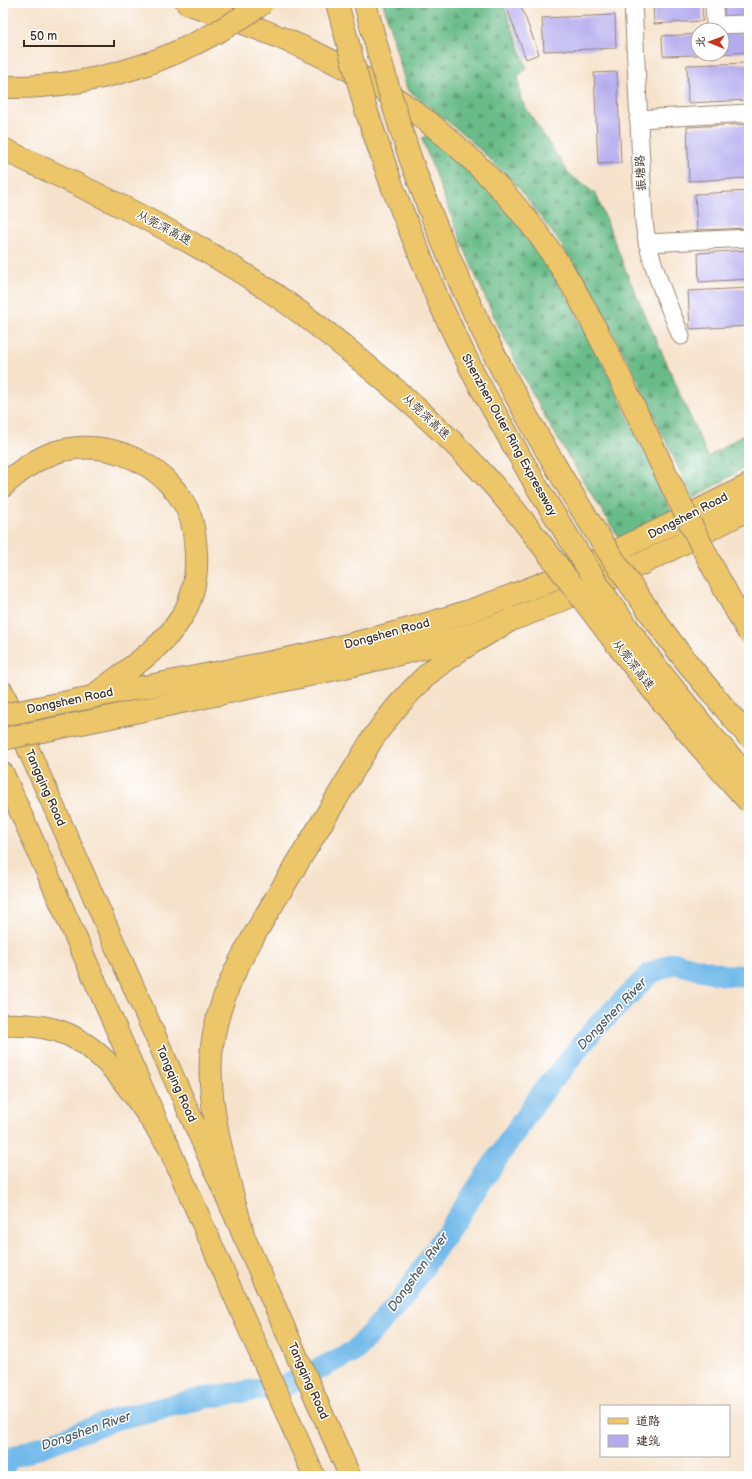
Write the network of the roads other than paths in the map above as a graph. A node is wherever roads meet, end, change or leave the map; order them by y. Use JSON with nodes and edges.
{"nodes":[{"id":1,"x":188,"y":3,"type":"edge"},
{"id":2,"x":263,"y":3,"type":"edge"},
{"id":3,"x":337,"y":3,"type":"edge"},
{"id":4,"x":365,"y":3,"type":"edge"},
{"id":5,"x":633,"y":3,"type":"edge"},
{"id":6,"x":714,"y":3,"type":"edge"},
{"id":7,"x":749,"y":24,"type":"edge"},
{"id":8,"x":3,"y":87,"type":"edge"},
{"id":9,"x":749,"y":113,"type":"edge"},
{"id":10,"x":638,"y":119,"type":"junction"},
{"id":11,"x":3,"y":149,"type":"edge"},
{"id":12,"x":749,"y":238,"type":"edge"},
{"id":13,"x":647,"y":243,"type":"junction"},
{"id":14,"x":681,"y":336,"type":"dead end"},
{"id":15,"x":749,"y":485,"type":"edge"},
{"id":16,"x":3,"y":486,"type":"edge"},
{"id":17,"x":749,"y":509,"type":"edge"},
{"id":18,"x":514,"y":618,"type":"junction"},
{"id":19,"x":749,"y":633,"type":"edge"},
{"id":20,"x":3,"y":692,"type":"edge"},
{"id":21,"x":92,"y":697,"type":"junction"},
{"id":22,"x":3,"y":715,"type":"edge"},
{"id":23,"x":749,"y":737,"type":"edge"},
{"id":24,"x":3,"y":739,"type":"edge"},
{"id":25,"x":3,"y":773,"type":"edge"},
{"id":26,"x":749,"y":778,"type":"edge"},
{"id":27,"x":749,"y":802,"type":"edge"},
{"id":28,"x":3,"y":1025,"type":"edge"},
{"id":29,"x":168,"y":1146,"type":"junction"},
{"id":30,"x":242,"y":1234,"type":"junction"},
{"id":31,"x":314,"y":1476,"type":"edge"},
{"id":32,"x":350,"y":1476,"type":"edge"}],
"edges":[{"from":1,"to":19,"type":"highway","bridge":true},
{"from":2,"to":8,"type":"highway","bridge":true},
{"from":3,"to":26,"type":"highway","name":"Shenzhen Outer Ring Expressway","bridge":true},
{"from":4,"to":23,"type":"highway","name":"Shenzhen Outer Ring Expressway","bridge":true},
{"from":5,"to":10,"type":"street","name":"振塘路"},
{"from":6,"to":7,"type":"street"},
{"from":9,"to":10,"type":"street"},
{"from":10,"to":13,"type":"street","name":"振塘路"},
{"from":11,"to":27,"type":"highway","name":"从莞深高速","bridge":true},
{"from":12,"to":13,"type":"street"},
{"from":13,"to":14,"type":"street","name":"振塘路"},
{"from":15,"to":21,"type":"highway","name":"Dongshen Road"},
{"from":16,"to":21,"type":"highway"},
{"from":17,"to":18,"type":"highway","name":"Dongshen Road"},
{"from":18,"to":24,"type":"highway","name":"Dongshen Road","bridge":true},
{"from":18,"to":30,"type":"highway"},
{"from":20,"to":30,"type":"main road","name":"Tangqing Road"},
{"from":21,"to":22,"type":"highway","name":"Dongshen Road","bridge":true},
{"from":25,"to":29,"type":"main road"},
{"from":28,"to":29,"type":"highway"},
{"from":29,"to":31,"type":"main road"},
{"from":30,"to":32,"type":"main road","name":"Tangqing Road"}]}
